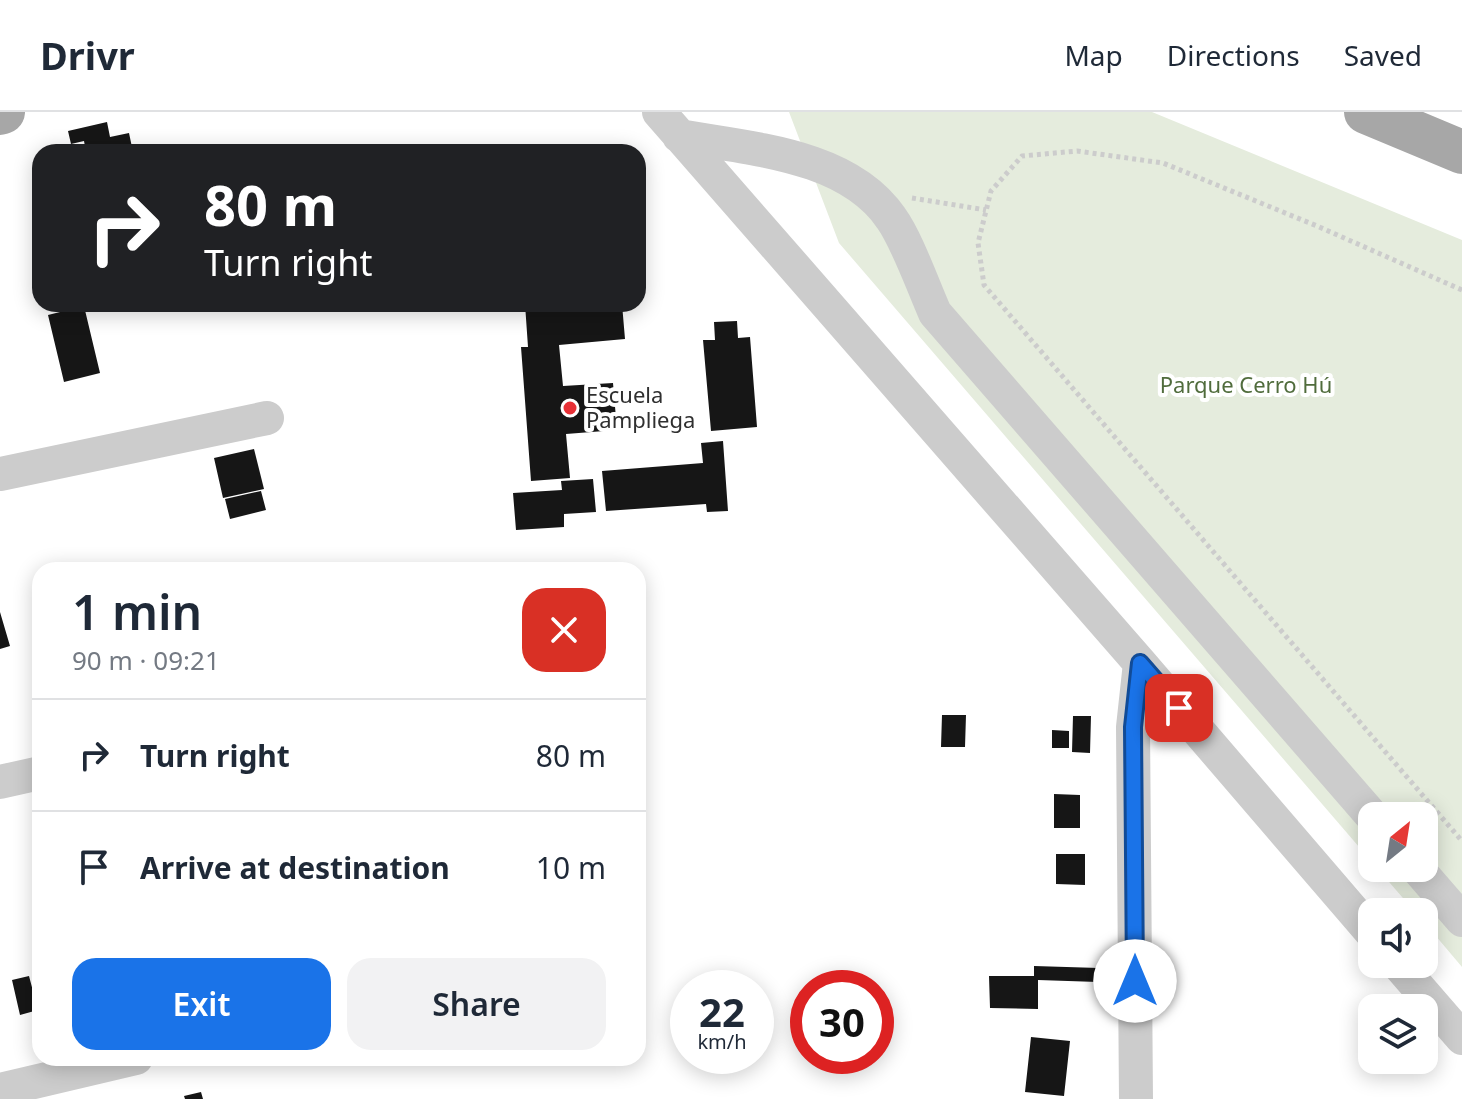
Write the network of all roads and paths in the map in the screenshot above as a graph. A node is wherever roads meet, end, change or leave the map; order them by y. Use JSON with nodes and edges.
{"nodes":[{"id":1,"x":1366,"y":112,"type":"edge"},
{"id":2,"x":669,"y":124,"type":"edge"},
{"id":3,"x":1462,"y":152,"type":"edge"},
{"id":4,"x":870,"y":192,"type":"junction"},
{"id":5,"x":986,"y":210,"type":"junction"},
{"id":6,"x":1462,"y":290,"type":"edge"},
{"id":7,"x":267,"y":418,"type":"dead end"},
{"id":8,"x":0,"y":474,"type":"edge"},
{"id":9,"x":1140,"y":663,"type":"junction"},
{"id":10,"x":32,"y":775,"type":"edge"},
{"id":11,"x":0,"y":782,"type":"edge"},
{"id":12,"x":1360,"y":802,"type":"edge"},
{"id":13,"x":1462,"y":841,"type":"edge"},
{"id":14,"x":1429,"y":882,"type":"edge"},
{"id":15,"x":1358,"y":917,"type":"edge"},
{"id":16,"x":1462,"y":920,"type":"edge"},
{"id":17,"x":1410,"y":978,"type":"edge"},
{"id":18,"x":1462,"y":1038,"type":"edge"},
{"id":19,"x":102,"y":1066,"type":"edge"},
{"id":20,"x":0,"y":1090,"type":"edge"},
{"id":21,"x":1136,"y":1099,"type":"edge"}],
"edges":[{"from":1,"to":3,"type":"main road"},
{"from":2,"to":4,"type":"street"},
{"from":2,"to":9,"type":"street"},
{"from":4,"to":5,"type":"path"},
{"from":4,"to":12,"type":"street"},
{"from":5,"to":6,"type":"path"},
{"from":5,"to":13,"type":"path"},
{"from":7,"to":8,"type":"street"},
{"from":9,"to":15,"type":"street"},
{"from":9,"to":21,"type":"street"},
{"from":10,"to":11,"type":"street"},
{"from":14,"to":16,"type":"street"},
{"from":17,"to":18,"type":"street"},
{"from":19,"to":20,"type":"street"}]}
